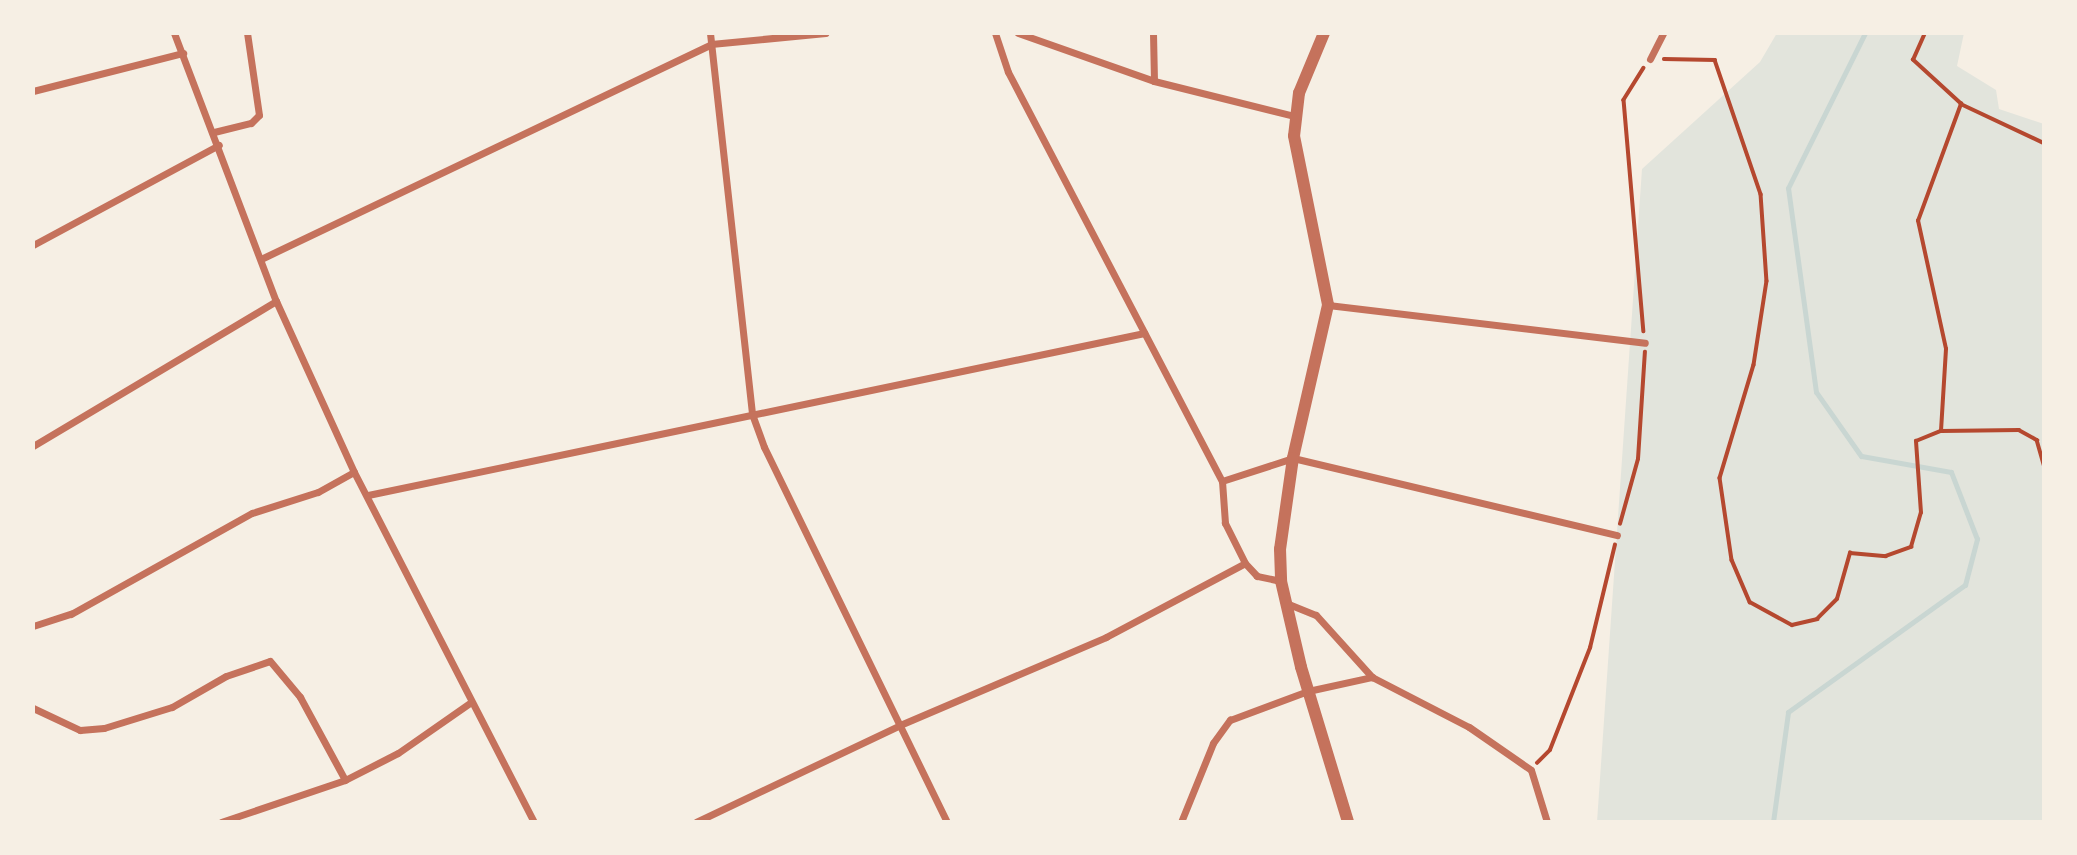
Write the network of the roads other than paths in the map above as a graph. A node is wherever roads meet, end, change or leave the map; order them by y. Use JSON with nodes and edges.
{"nodes":[{"id":1,"x":174,"y":33,"type":"edge"},
{"id":2,"x":247,"y":33,"type":"edge"},
{"id":3,"x":710,"y":33,"type":"edge"},
{"id":4,"x":824,"y":33,"type":"edge"},
{"id":5,"x":995,"y":33,"type":"edge"},
{"id":6,"x":1018,"y":33,"type":"edge"},
{"id":7,"x":1153,"y":33,"type":"edge"},
{"id":8,"x":1324,"y":33,"type":"edge"},
{"id":9,"x":1662,"y":33,"type":"edge"},
{"id":10,"x":711,"y":44,"type":"junction"},
{"id":11,"x":183,"y":53,"type":"junction"},
{"id":12,"x":1650,"y":59,"type":"road end"},
{"id":13,"x":1154,"y":81,"type":"junction"},
{"id":14,"x":33,"y":91,"type":"edge"},
{"id":15,"x":2044,"y":96,"type":"edge"},
{"id":16,"x":2044,"y":111,"type":"edge"},
{"id":17,"x":1294,"y":116,"type":"junction"},
{"id":18,"x":214,"y":132,"type":"junction"},
{"id":19,"x":219,"y":145,"type":"junction"},
{"id":20,"x":33,"y":245,"type":"edge"},
{"id":21,"x":263,"y":258,"type":"junction"},
{"id":22,"x":276,"y":301,"type":"junction"},
{"id":23,"x":1328,"y":304,"type":"junction"},
{"id":24,"x":1144,"y":333,"type":"junction"},
{"id":25,"x":1645,"y":343,"type":"road end"},
{"id":26,"x":752,"y":414,"type":"junction"},
{"id":27,"x":33,"y":446,"type":"edge"},
{"id":28,"x":1293,"y":458,"type":"junction"},
{"id":29,"x":354,"y":472,"type":"junction"},
{"id":30,"x":1222,"y":481,"type":"junction"},
{"id":31,"x":368,"y":495,"type":"junction"},
{"id":32,"x":1617,"y":535,"type":"road end"},
{"id":33,"x":1245,"y":564,"type":"junction"},
{"id":34,"x":1281,"y":581,"type":"junction"},
{"id":35,"x":1286,"y":603,"type":"junction"},
{"id":36,"x":33,"y":626,"type":"edge"},
{"id":37,"x":1372,"y":677,"type":"junction"},
{"id":38,"x":1308,"y":691,"type":"junction"},
{"id":39,"x":471,"y":702,"type":"junction"},
{"id":40,"x":33,"y":708,"type":"edge"},
{"id":41,"x":900,"y":725,"type":"junction"},
{"id":42,"x":345,"y":780,"type":"junction"},
{"id":43,"x":221,"y":822,"type":"edge"},
{"id":44,"x":534,"y":822,"type":"edge"},
{"id":45,"x":696,"y":822,"type":"edge"},
{"id":46,"x":947,"y":822,"type":"edge"},
{"id":47,"x":1181,"y":822,"type":"edge"},
{"id":48,"x":1348,"y":822,"type":"edge"},
{"id":49,"x":1549,"y":822,"type":"edge"}],
"edges":[{"from":1,"to":11,"type":"street"},
{"from":2,"to":18,"type":"street"},
{"from":3,"to":10,"type":"street"},
{"from":4,"to":10,"type":"street"},
{"from":5,"to":24,"type":"street"},
{"from":6,"to":13,"type":"street"},
{"from":7,"to":13,"type":"street"},
{"from":8,"to":17,"type":"street"},
{"from":9,"to":12,"type":"street"},
{"from":10,"to":21,"type":"street"},
{"from":10,"to":26,"type":"street"},
{"from":11,"to":14,"type":"street"},
{"from":11,"to":18,"type":"street"},
{"from":13,"to":17,"type":"street"},
{"from":15,"to":16,"type":"lane"},
{"from":17,"to":23,"type":"street"},
{"from":18,"to":19,"type":"street"},
{"from":19,"to":20,"type":"street"},
{"from":19,"to":21,"type":"street"},
{"from":21,"to":22,"type":"street"},
{"from":22,"to":27,"type":"street"},
{"from":22,"to":29,"type":"street"},
{"from":23,"to":25,"type":"street"},
{"from":23,"to":28,"type":"street"},
{"from":24,"to":26,"type":"street"},
{"from":24,"to":30,"type":"street"},
{"from":26,"to":31,"type":"street"},
{"from":26,"to":41,"type":"street"},
{"from":28,"to":30,"type":"street"},
{"from":28,"to":32,"type":"street"},
{"from":28,"to":34,"type":"street"},
{"from":29,"to":31,"type":"street"},
{"from":29,"to":36,"type":"street"},
{"from":30,"to":33,"type":"street"},
{"from":31,"to":39,"type":"street"},
{"from":33,"to":34,"type":"street"},
{"from":33,"to":41,"type":"street"},
{"from":34,"to":35,"type":"street"},
{"from":35,"to":37,"type":"street"},
{"from":35,"to":38,"type":"street"},
{"from":37,"to":38,"type":"street"},
{"from":37,"to":49,"type":"street"},
{"from":38,"to":47,"type":"street"},
{"from":38,"to":48,"type":"street"},
{"from":39,"to":42,"type":"street"},
{"from":39,"to":44,"type":"street"},
{"from":40,"to":42,"type":"street"},
{"from":41,"to":45,"type":"street"},
{"from":41,"to":46,"type":"street"},
{"from":42,"to":43,"type":"street"}]}
